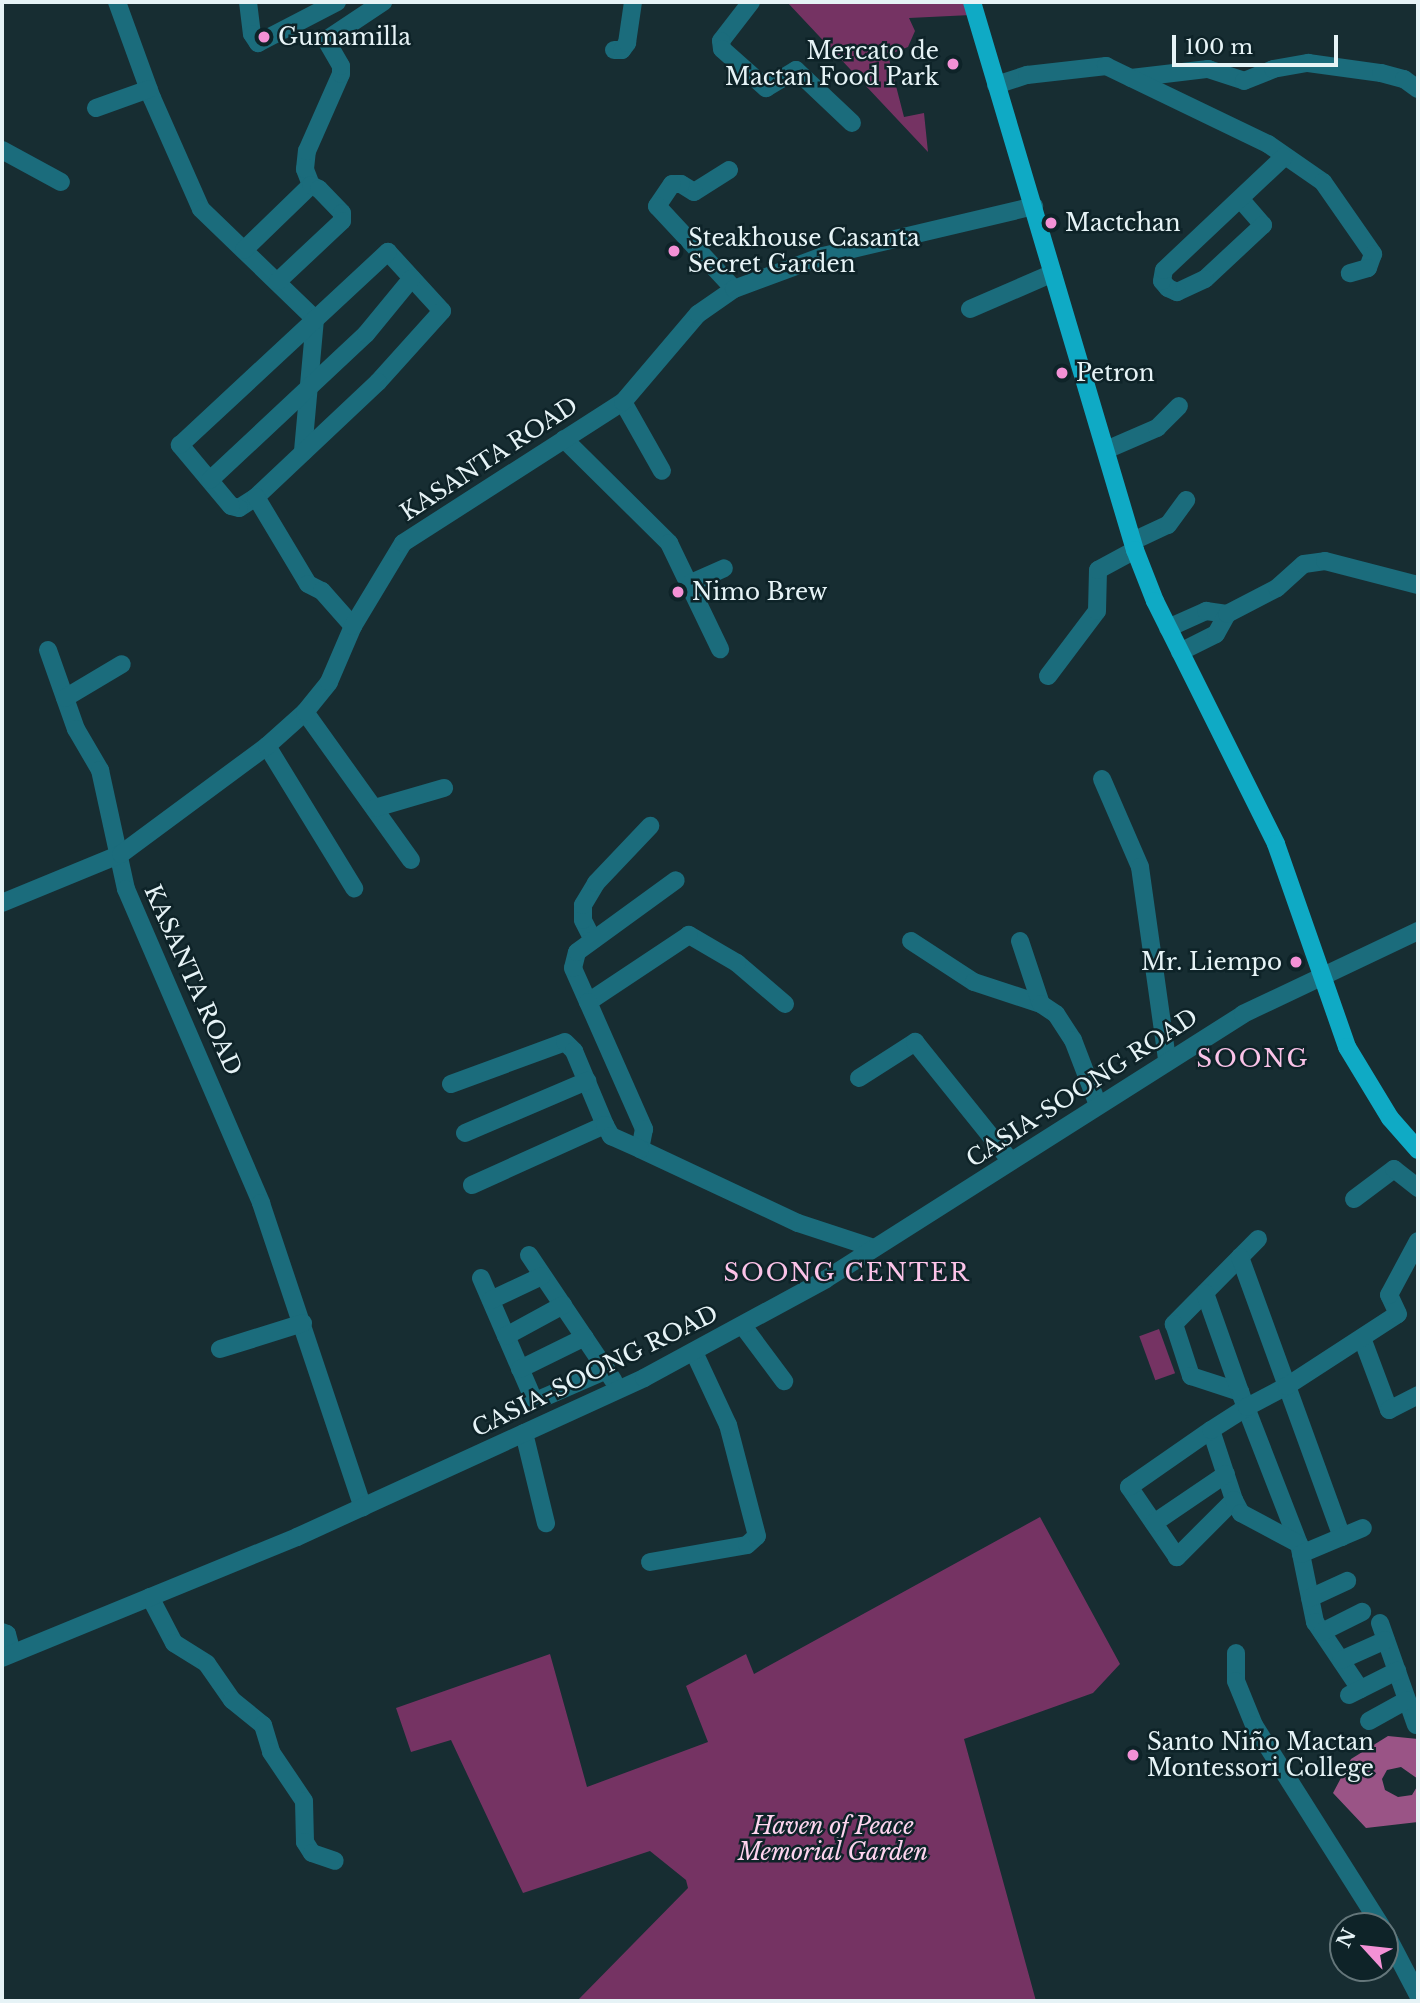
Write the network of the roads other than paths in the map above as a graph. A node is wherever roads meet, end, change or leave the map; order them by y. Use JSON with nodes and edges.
{"nodes":[{"id":1,"x":117,"y":2,"type":"edge"},
{"id":2,"x":248,"y":2,"type":"edge"},
{"id":3,"x":337,"y":2,"type":"edge"},
{"id":4,"x":383,"y":2,"type":"edge"},
{"id":5,"x":633,"y":2,"type":"edge"},
{"id":6,"x":751,"y":2,"type":"edge"},
{"id":7,"x":972,"y":2,"type":"edge"},
{"id":8,"x":614,"y":50,"type":"dead end"},
{"id":9,"x":1131,"y":78,"type":"junction"},
{"id":10,"x":996,"y":85,"type":"junction"},
{"id":11,"x":149,"y":89,"type":"junction"},
{"id":12,"x":1418,"y":89,"type":"edge"},
{"id":13,"x":96,"y":107,"type":"dead end"},
{"id":14,"x":852,"y":123,"type":"dead end"},
{"id":15,"x":2,"y":150,"type":"edge"},
{"id":16,"x":1284,"y":157,"type":"junction"},
{"id":17,"x":729,"y":170,"type":"dead end"},
{"id":18,"x":61,"y":182,"type":"dead end"},
{"id":19,"x":311,"y":185,"type":"junction"},
{"id":20,"x":1242,"y":201,"type":"junction"},
{"id":21,"x":1034,"y":206,"type":"junction"},
{"id":22,"x":244,"y":250,"type":"junction"},
{"id":23,"x":1053,"y":273,"type":"junction"},
{"id":24,"x":1350,"y":273,"type":"dead end"},
{"id":25,"x":412,"y":278,"type":"junction"},
{"id":26,"x":278,"y":281,"type":"junction"},
{"id":27,"x":734,"y":289,"type":"junction"},
{"id":28,"x":970,"y":309,"type":"dead end"},
{"id":29,"x":315,"y":319,"type":"junction"},
{"id":30,"x":308,"y":384,"type":"junction"},
{"id":31,"x":623,"y":402,"type":"junction"},
{"id":32,"x":1179,"y":406,"type":"dead end"},
{"id":33,"x":564,"y":439,"type":"junction"},
{"id":34,"x":1106,"y":450,"type":"junction"},
{"id":35,"x":303,"y":452,"type":"junction"},
{"id":36,"x":662,"y":471,"type":"dead end"},
{"id":37,"x":210,"y":480,"type":"junction"},
{"id":38,"x":256,"y":497,"type":"junction"},
{"id":39,"x":1186,"y":500,"type":"dead end"},
{"id":40,"x":1134,"y":545,"type":"junction"},
{"id":41,"x":724,"y":568,"type":"dead end"},
{"id":42,"x":691,"y":583,"type":"junction"},
{"id":43,"x":1418,"y":585,"type":"edge"},
{"id":44,"x":1227,"y":614,"type":"junction"},
{"id":45,"x":353,"y":626,"type":"junction"},
{"id":46,"x":1168,"y":628,"type":"junction"},
{"id":47,"x":720,"y":649,"type":"dead end"},
{"id":48,"x":48,"y":650,"type":"dead end"},
{"id":49,"x":1180,"y":652,"type":"junction"},
{"id":50,"x":122,"y":664,"type":"dead end"},
{"id":51,"x":1048,"y":676,"type":"dead end"},
{"id":52,"x":65,"y":698,"type":"junction"},
{"id":53,"x":305,"y":712,"type":"junction"},
{"id":54,"x":267,"y":746,"type":"junction"},
{"id":55,"x":1102,"y":779,"type":"dead end"},
{"id":56,"x":444,"y":788,"type":"dead end"},
{"id":57,"x":375,"y":808,"type":"junction"},
{"id":58,"x":650,"y":826,"type":"dead end"},
{"id":59,"x":121,"y":854,"type":"junction"},
{"id":60,"x":411,"y":860,"type":"dead end"},
{"id":61,"x":676,"y":880,"type":"dead end"},
{"id":62,"x":354,"y":888,"type":"dead end"},
{"id":63,"x":2,"y":903,"type":"edge"},
{"id":64,"x":1418,"y":931,"type":"edge"},
{"id":65,"x":593,"y":940,"type":"junction"},
{"id":66,"x":911,"y":941,"type":"dead end"},
{"id":67,"x":1020,"y":941,"type":"dead end"},
{"id":68,"x":1319,"y":976,"type":"junction"},
{"id":69,"x":588,"y":1002,"type":"junction"},
{"id":70,"x":785,"y":1004,"type":"dead end"},
{"id":71,"x":1041,"y":1004,"type":"junction"},
{"id":72,"x":1167,"y":1060,"type":"junction"},
{"id":73,"x":859,"y":1078,"type":"dead end"},
{"id":74,"x":587,"y":1081,"type":"junction"},
{"id":75,"x":451,"y":1084,"type":"dead end"},
{"id":76,"x":1098,"y":1105,"type":"junction"},
{"id":77,"x":606,"y":1125,"type":"junction"},
{"id":78,"x":465,"y":1133,"type":"dead end"},
{"id":79,"x":640,"y":1149,"type":"junction"},
{"id":80,"x":1418,"y":1150,"type":"edge"},
{"id":81,"x":1010,"y":1160,"type":"junction"},
{"id":82,"x":472,"y":1185,"type":"dead end"},
{"id":83,"x":1418,"y":1188,"type":"edge"},
{"id":84,"x":1354,"y":1199,"type":"dead end"},
{"id":85,"x":1258,"y":1239,"type":"dead end"},
{"id":86,"x":1418,"y":1241,"type":"edge"},
{"id":87,"x":874,"y":1248,"type":"junction"},
{"id":88,"x":529,"y":1255,"type":"dead end"},
{"id":89,"x":1240,"y":1257,"type":"junction"},
{"id":90,"x":542,"y":1276,"type":"junction"},
{"id":91,"x":481,"y":1278,"type":"dead end"},
{"id":92,"x":1205,"y":1293,"type":"junction"},
{"id":93,"x":491,"y":1300,"type":"junction"},
{"id":94,"x":564,"y":1305,"type":"junction"},
{"id":95,"x":303,"y":1323,"type":"junction"},
{"id":96,"x":743,"y":1326,"type":"junction"},
{"id":97,"x":506,"y":1336,"type":"junction"},
{"id":98,"x":585,"y":1337,"type":"junction"},
{"id":99,"x":1362,"y":1338,"type":"junction"},
{"id":100,"x":220,"y":1349,"type":"dead end"},
{"id":101,"x":694,"y":1352,"type":"junction"},
{"id":102,"x":520,"y":1369,"type":"junction"},
{"id":103,"x":607,"y":1370,"type":"junction"},
{"id":104,"x":783,"y":1381,"type":"dead end"},
{"id":105,"x":1287,"y":1386,"type":"junction"},
{"id":106,"x":619,"y":1390,"type":"junction"},
{"id":107,"x":1418,"y":1395,"type":"edge"},
{"id":108,"x":1243,"y":1400,"type":"junction"},
{"id":109,"x":1211,"y":1430,"type":"junction"},
{"id":110,"x":524,"y":1433,"type":"junction"},
{"id":111,"x":1226,"y":1474,"type":"junction"},
{"id":112,"x":1234,"y":1500,"type":"junction"},
{"id":113,"x":363,"y":1507,"type":"junction"},
{"id":114,"x":546,"y":1523,"type":"dead end"},
{"id":115,"x":1154,"y":1523,"type":"junction"},
{"id":116,"x":1363,"y":1528,"type":"dead end"},
{"id":117,"x":1342,"y":1537,"type":"junction"},
{"id":118,"x":1300,"y":1549,"type":"junction"},
{"id":119,"x":650,"y":1562,"type":"dead end"},
{"id":120,"x":1347,"y":1581,"type":"dead end"},
{"id":121,"x":150,"y":1597,"type":"junction"},
{"id":122,"x":1310,"y":1598,"type":"junction"},
{"id":123,"x":1363,"y":1612,"type":"dead end"},
{"id":124,"x":2,"y":1632,"type":"edge"},
{"id":125,"x":1322,"y":1632,"type":"junction"},
{"id":126,"x":1236,"y":1653,"type":"dead end"},
{"id":127,"x":7,"y":1656,"type":"edge"},
{"id":128,"x":1341,"y":1660,"type":"junction"},
{"id":129,"x":1397,"y":1671,"type":"junction"},
{"id":130,"x":1407,"y":1700,"type":"junction"},
{"id":131,"x":1369,"y":1721,"type":"dead end"},
{"id":132,"x":1416,"y":1726,"type":"dead end"},
{"id":133,"x":335,"y":1861,"type":"dead end"},
{"id":134,"x":1372,"y":1912,"type":"edge"},
{"id":135,"x":1399,"y":1959,"type":"edge"},
{"id":136,"x":1418,"y":1995,"type":"edge"}],
"edges":[{"from":1,"to":11,"type":"street"},
{"from":2,"to":3,"type":"street"},
{"from":4,"to":19,"type":"street"},
{"from":5,"to":8,"type":"street"},
{"from":6,"to":14,"type":"street"},
{"from":7,"to":10,"type":"main road"},
{"from":9,"to":10,"type":"street"},
{"from":9,"to":12,"type":"street"},
{"from":9,"to":16,"type":"street"},
{"from":10,"to":21,"type":"main road"},
{"from":11,"to":13,"type":"street"},
{"from":11,"to":22,"type":"street"},
{"from":15,"to":18,"type":"street"},
{"from":16,"to":20,"type":"street"},
{"from":16,"to":24,"type":"street"},
{"from":17,"to":27,"type":"street"},
{"from":19,"to":22,"type":"street"},
{"from":19,"to":26,"type":"street"},
{"from":20,"to":20,"type":"street"},
{"from":21,"to":23,"type":"main road"},
{"from":21,"to":27,"type":"street","name":"KASANTA ROAD"},
{"from":22,"to":26,"type":"street"},
{"from":23,"to":28,"type":"street"},
{"from":23,"to":34,"type":"main road"},
{"from":25,"to":29,"type":"street"},
{"from":25,"to":30,"type":"street"},
{"from":25,"to":35,"type":"street"},
{"from":26,"to":29,"type":"street"},
{"from":27,"to":31,"type":"street","name":"KASANTA ROAD"},
{"from":29,"to":30,"type":"street"},
{"from":29,"to":37,"type":"street"},
{"from":30,"to":35,"type":"street"},
{"from":30,"to":37,"type":"street"},
{"from":31,"to":33,"type":"street","name":"KASANTA ROAD"},
{"from":31,"to":36,"type":"street"},
{"from":32,"to":34,"type":"street"},
{"from":33,"to":42,"type":"street"},
{"from":33,"to":45,"type":"street","name":"KASANTA ROAD"},
{"from":34,"to":40,"type":"main road"},
{"from":35,"to":38,"type":"street"},
{"from":37,"to":38,"type":"street"},
{"from":38,"to":45,"type":"street"},
{"from":39,"to":40,"type":"street"},
{"from":40,"to":46,"type":"main road"},
{"from":40,"to":51,"type":"street"},
{"from":41,"to":42,"type":"street"},
{"from":42,"to":47,"type":"street"},
{"from":43,"to":44,"type":"street"},
{"from":44,"to":46,"type":"street"},
{"from":44,"to":49,"type":"street"},
{"from":45,"to":53,"type":"street","name":"KASANTA ROAD"},
{"from":46,"to":49,"type":"main road"},
{"from":48,"to":52,"type":"street"},
{"from":49,"to":68,"type":"main road"},
{"from":50,"to":52,"type":"street"},
{"from":52,"to":59,"type":"street"},
{"from":53,"to":54,"type":"street","name":"KASANTA ROAD"},
{"from":53,"to":57,"type":"street"},
{"from":54,"to":59,"type":"street","name":"KASANTA ROAD"},
{"from":54,"to":62,"type":"street"},
{"from":55,"to":72,"type":"street"},
{"from":56,"to":57,"type":"street"},
{"from":57,"to":60,"type":"street"},
{"from":58,"to":65,"type":"street"},
{"from":59,"to":63,"type":"street"},
{"from":59,"to":95,"type":"street","name":"KASANTA ROAD"},
{"from":61,"to":65,"type":"street"},
{"from":64,"to":68,"type":"street","name":"CASIA-SOONG ROAD"},
{"from":65,"to":69,"type":"street"},
{"from":66,"to":71,"type":"street"},
{"from":67,"to":71,"type":"street"},
{"from":68,"to":72,"type":"street","name":"CASIA-SOONG ROAD"},
{"from":68,"to":80,"type":"main road"},
{"from":69,"to":70,"type":"street"},
{"from":69,"to":79,"type":"street"},
{"from":71,"to":76,"type":"street"},
{"from":72,"to":76,"type":"street","name":"CASIA-SOONG ROAD"},
{"from":73,"to":81,"type":"street"},
{"from":74,"to":75,"type":"street"},
{"from":74,"to":77,"type":"street"},
{"from":74,"to":78,"type":"street"},
{"from":76,"to":81,"type":"street","name":"CASIA-SOONG ROAD"},
{"from":77,"to":79,"type":"street"},
{"from":77,"to":82,"type":"street"},
{"from":79,"to":87,"type":"street"},
{"from":81,"to":87,"type":"street","name":"CASIA-SOONG ROAD"},
{"from":83,"to":84,"type":"street"},
{"from":85,"to":89,"type":"street"},
{"from":86,"to":99,"type":"street"},
{"from":87,"to":96,"type":"street","name":"CASIA-SOONG ROAD"},
{"from":88,"to":90,"type":"street"},
{"from":89,"to":92,"type":"street"},
{"from":89,"to":105,"type":"street"},
{"from":90,"to":93,"type":"street"},
{"from":90,"to":94,"type":"street"},
{"from":91,"to":93,"type":"street"},
{"from":92,"to":108,"type":"street"},
{"from":92,"to":108,"type":"street"},
{"from":93,"to":97,"type":"street"},
{"from":94,"to":97,"type":"street"},
{"from":94,"to":98,"type":"street"},
{"from":95,"to":100,"type":"street"},
{"from":95,"to":113,"type":"street","name":"KASANTA ROAD"},
{"from":96,"to":101,"type":"street","name":"CASIA-SOONG ROAD"},
{"from":96,"to":104,"type":"street"},
{"from":97,"to":102,"type":"street"},
{"from":98,"to":102,"type":"street"},
{"from":98,"to":103,"type":"street"},
{"from":99,"to":105,"type":"street"},
{"from":99,"to":107,"type":"street"},
{"from":101,"to":106,"type":"street","name":"CASIA-SOONG ROAD"},
{"from":101,"to":119,"type":"street"},
{"from":102,"to":103,"type":"street"},
{"from":103,"to":106,"type":"street"},
{"from":105,"to":108,"type":"street"},
{"from":105,"to":117,"type":"street"},
{"from":106,"to":110,"type":"street","name":"CASIA-SOONG ROAD"},
{"from":108,"to":109,"type":"street"},
{"from":108,"to":118,"type":"street"},
{"from":109,"to":111,"type":"street"},
{"from":109,"to":115,"type":"street"},
{"from":110,"to":113,"type":"street","name":"CASIA-SOONG ROAD"},
{"from":110,"to":114,"type":"street"},
{"from":111,"to":112,"type":"street"},
{"from":111,"to":115,"type":"street"},
{"from":112,"to":115,"type":"street"},
{"from":112,"to":118,"type":"street"},
{"from":113,"to":121,"type":"street","name":"CASIA-SOONG ROAD"},
{"from":116,"to":117,"type":"street"},
{"from":117,"to":118,"type":"street"},
{"from":118,"to":122,"type":"street"},
{"from":120,"to":122,"type":"street"},
{"from":121,"to":127,"type":"street","name":"CASIA-SOONG ROAD"},
{"from":121,"to":133,"type":"street"},
{"from":122,"to":125,"type":"street"},
{"from":123,"to":125,"type":"street"},
{"from":124,"to":127,"type":"street"},
{"from":125,"to":128,"type":"street"},
{"from":126,"to":134,"type":"street"},
{"from":128,"to":129,"type":"street"},
{"from":128,"to":129,"type":"street"},
{"from":129,"to":130,"type":"street"},
{"from":130,"to":131,"type":"street"},
{"from":130,"to":132,"type":"street"},
{"from":135,"to":136,"type":"street"}]}
